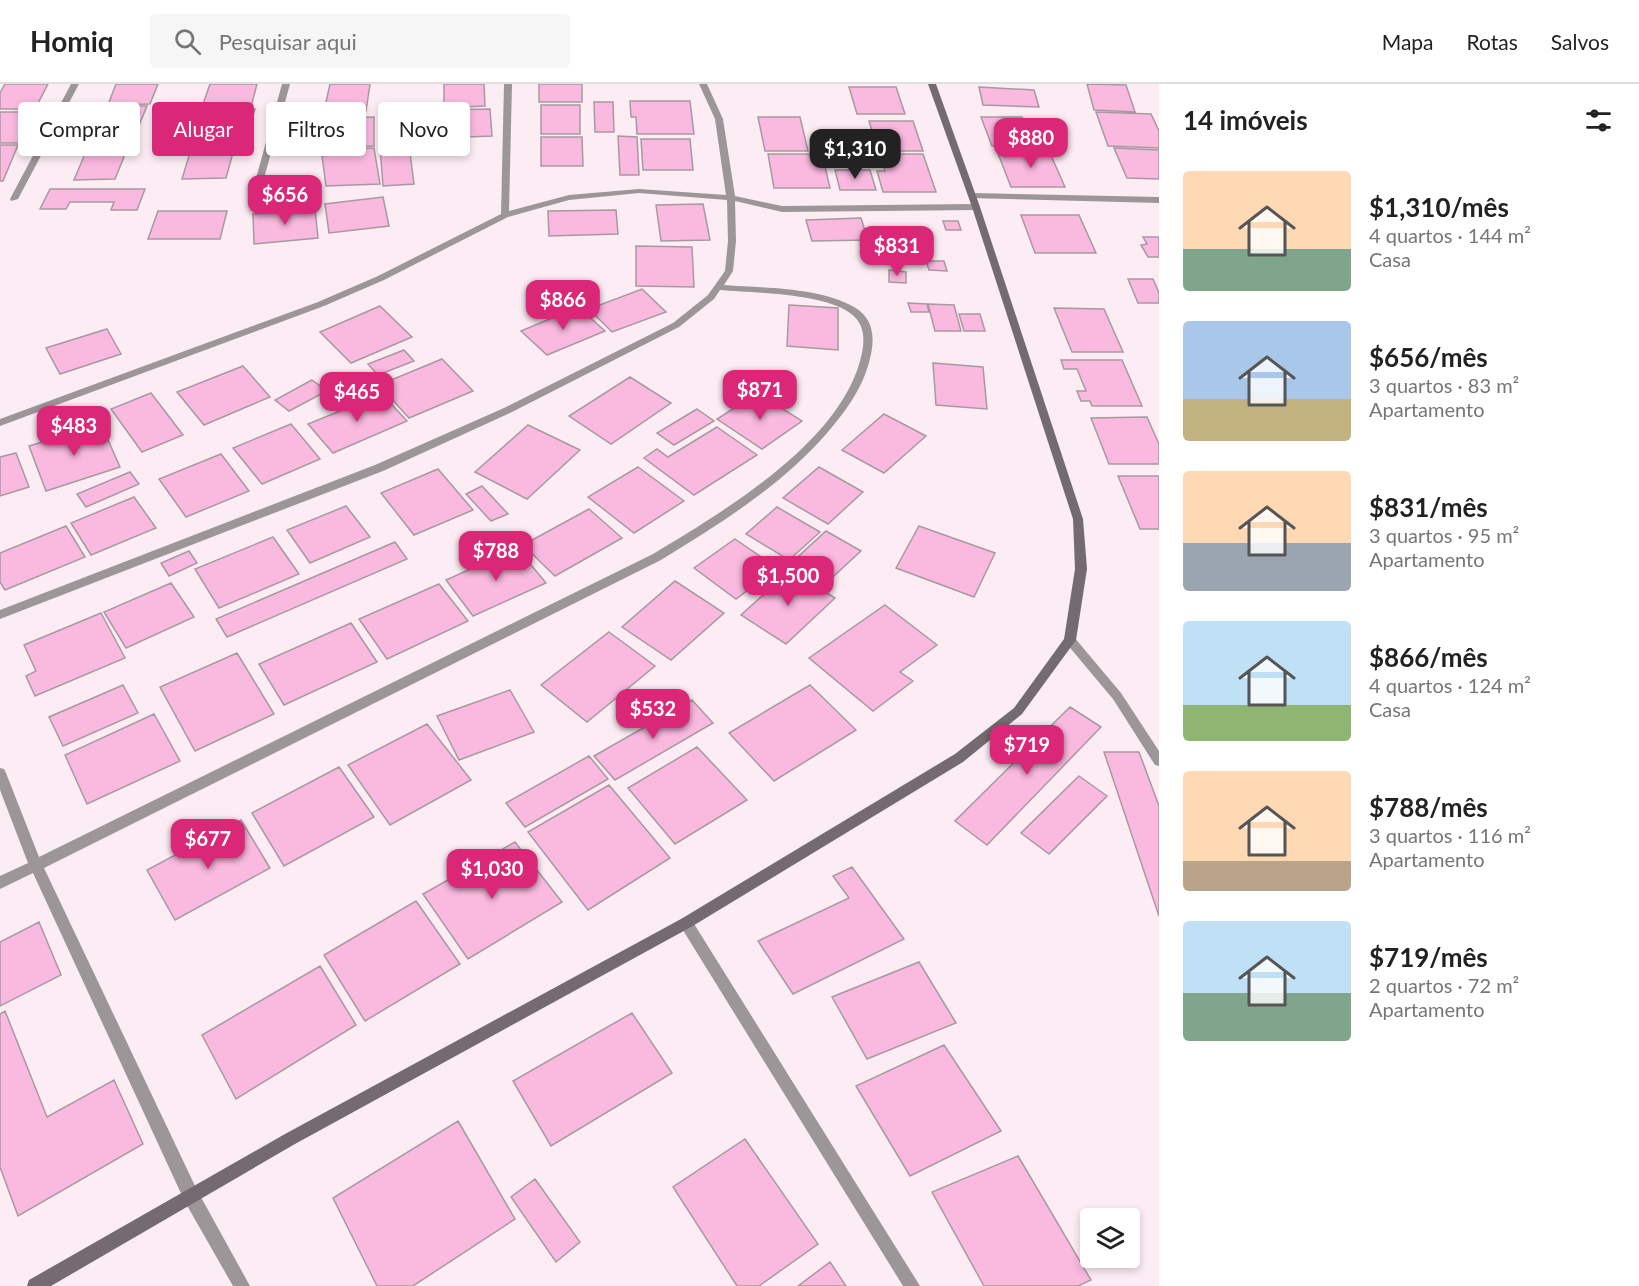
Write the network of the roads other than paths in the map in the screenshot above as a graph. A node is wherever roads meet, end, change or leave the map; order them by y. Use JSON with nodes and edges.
{"nodes":[{"id":1,"x":75,"y":84,"type":"edge"},
{"id":2,"x":286,"y":84,"type":"edge"},
{"id":3,"x":508,"y":84,"type":"edge"},
{"id":4,"x":703,"y":84,"type":"edge"},
{"id":5,"x":932,"y":84,"type":"edge"},
{"id":6,"x":731,"y":198,"type":"junction"},
{"id":7,"x":14,"y":199,"type":"dead end"},
{"id":8,"x":254,"y":200,"type":"dead end"},
{"id":9,"x":1159,"y":200,"type":"edge"},
{"id":10,"x":975,"y":201,"type":"junction"},
{"id":11,"x":505,"y":215,"type":"junction"},
{"id":12,"x":717,"y":287,"type":"junction"},
{"id":13,"x":0,"y":423,"type":"edge"},
{"id":14,"x":0,"y":615,"type":"edge"},
{"id":15,"x":1070,"y":640,"type":"junction"},
{"id":16,"x":1159,"y":761,"type":"edge"},
{"id":17,"x":0,"y":773,"type":"edge"},
{"id":18,"x":36,"y":866,"type":"junction"},
{"id":19,"x":0,"y":883,"type":"edge"},
{"id":20,"x":686,"y":923,"type":"junction"},
{"id":21,"x":191,"y":1196,"type":"junction"},
{"id":22,"x":35,"y":1286,"type":"edge"},
{"id":23,"x":242,"y":1286,"type":"edge"},
{"id":24,"x":912,"y":1286,"type":"edge"}],
"edges":[{"from":1,"to":7,"type":"street"},
{"from":2,"to":8,"type":"street"},
{"from":3,"to":11,"type":"street"},
{"from":4,"to":6,"type":"street"},
{"from":5,"to":10,"type":"street"},
{"from":6,"to":10,"type":"street"},
{"from":6,"to":11,"type":"street"},
{"from":6,"to":12,"type":"street"},
{"from":9,"to":10,"type":"street"},
{"from":10,"to":15,"type":"street"},
{"from":11,"to":13,"type":"street"},
{"from":12,"to":14,"type":"street"},
{"from":12,"to":18,"type":"street"},
{"from":15,"to":16,"type":"street"},
{"from":15,"to":20,"type":"street"},
{"from":17,"to":18,"type":"street"},
{"from":18,"to":19,"type":"street"},
{"from":18,"to":21,"type":"street"},
{"from":20,"to":21,"type":"street"},
{"from":20,"to":24,"type":"street"},
{"from":21,"to":22,"type":"street"},
{"from":21,"to":23,"type":"street"}]}
